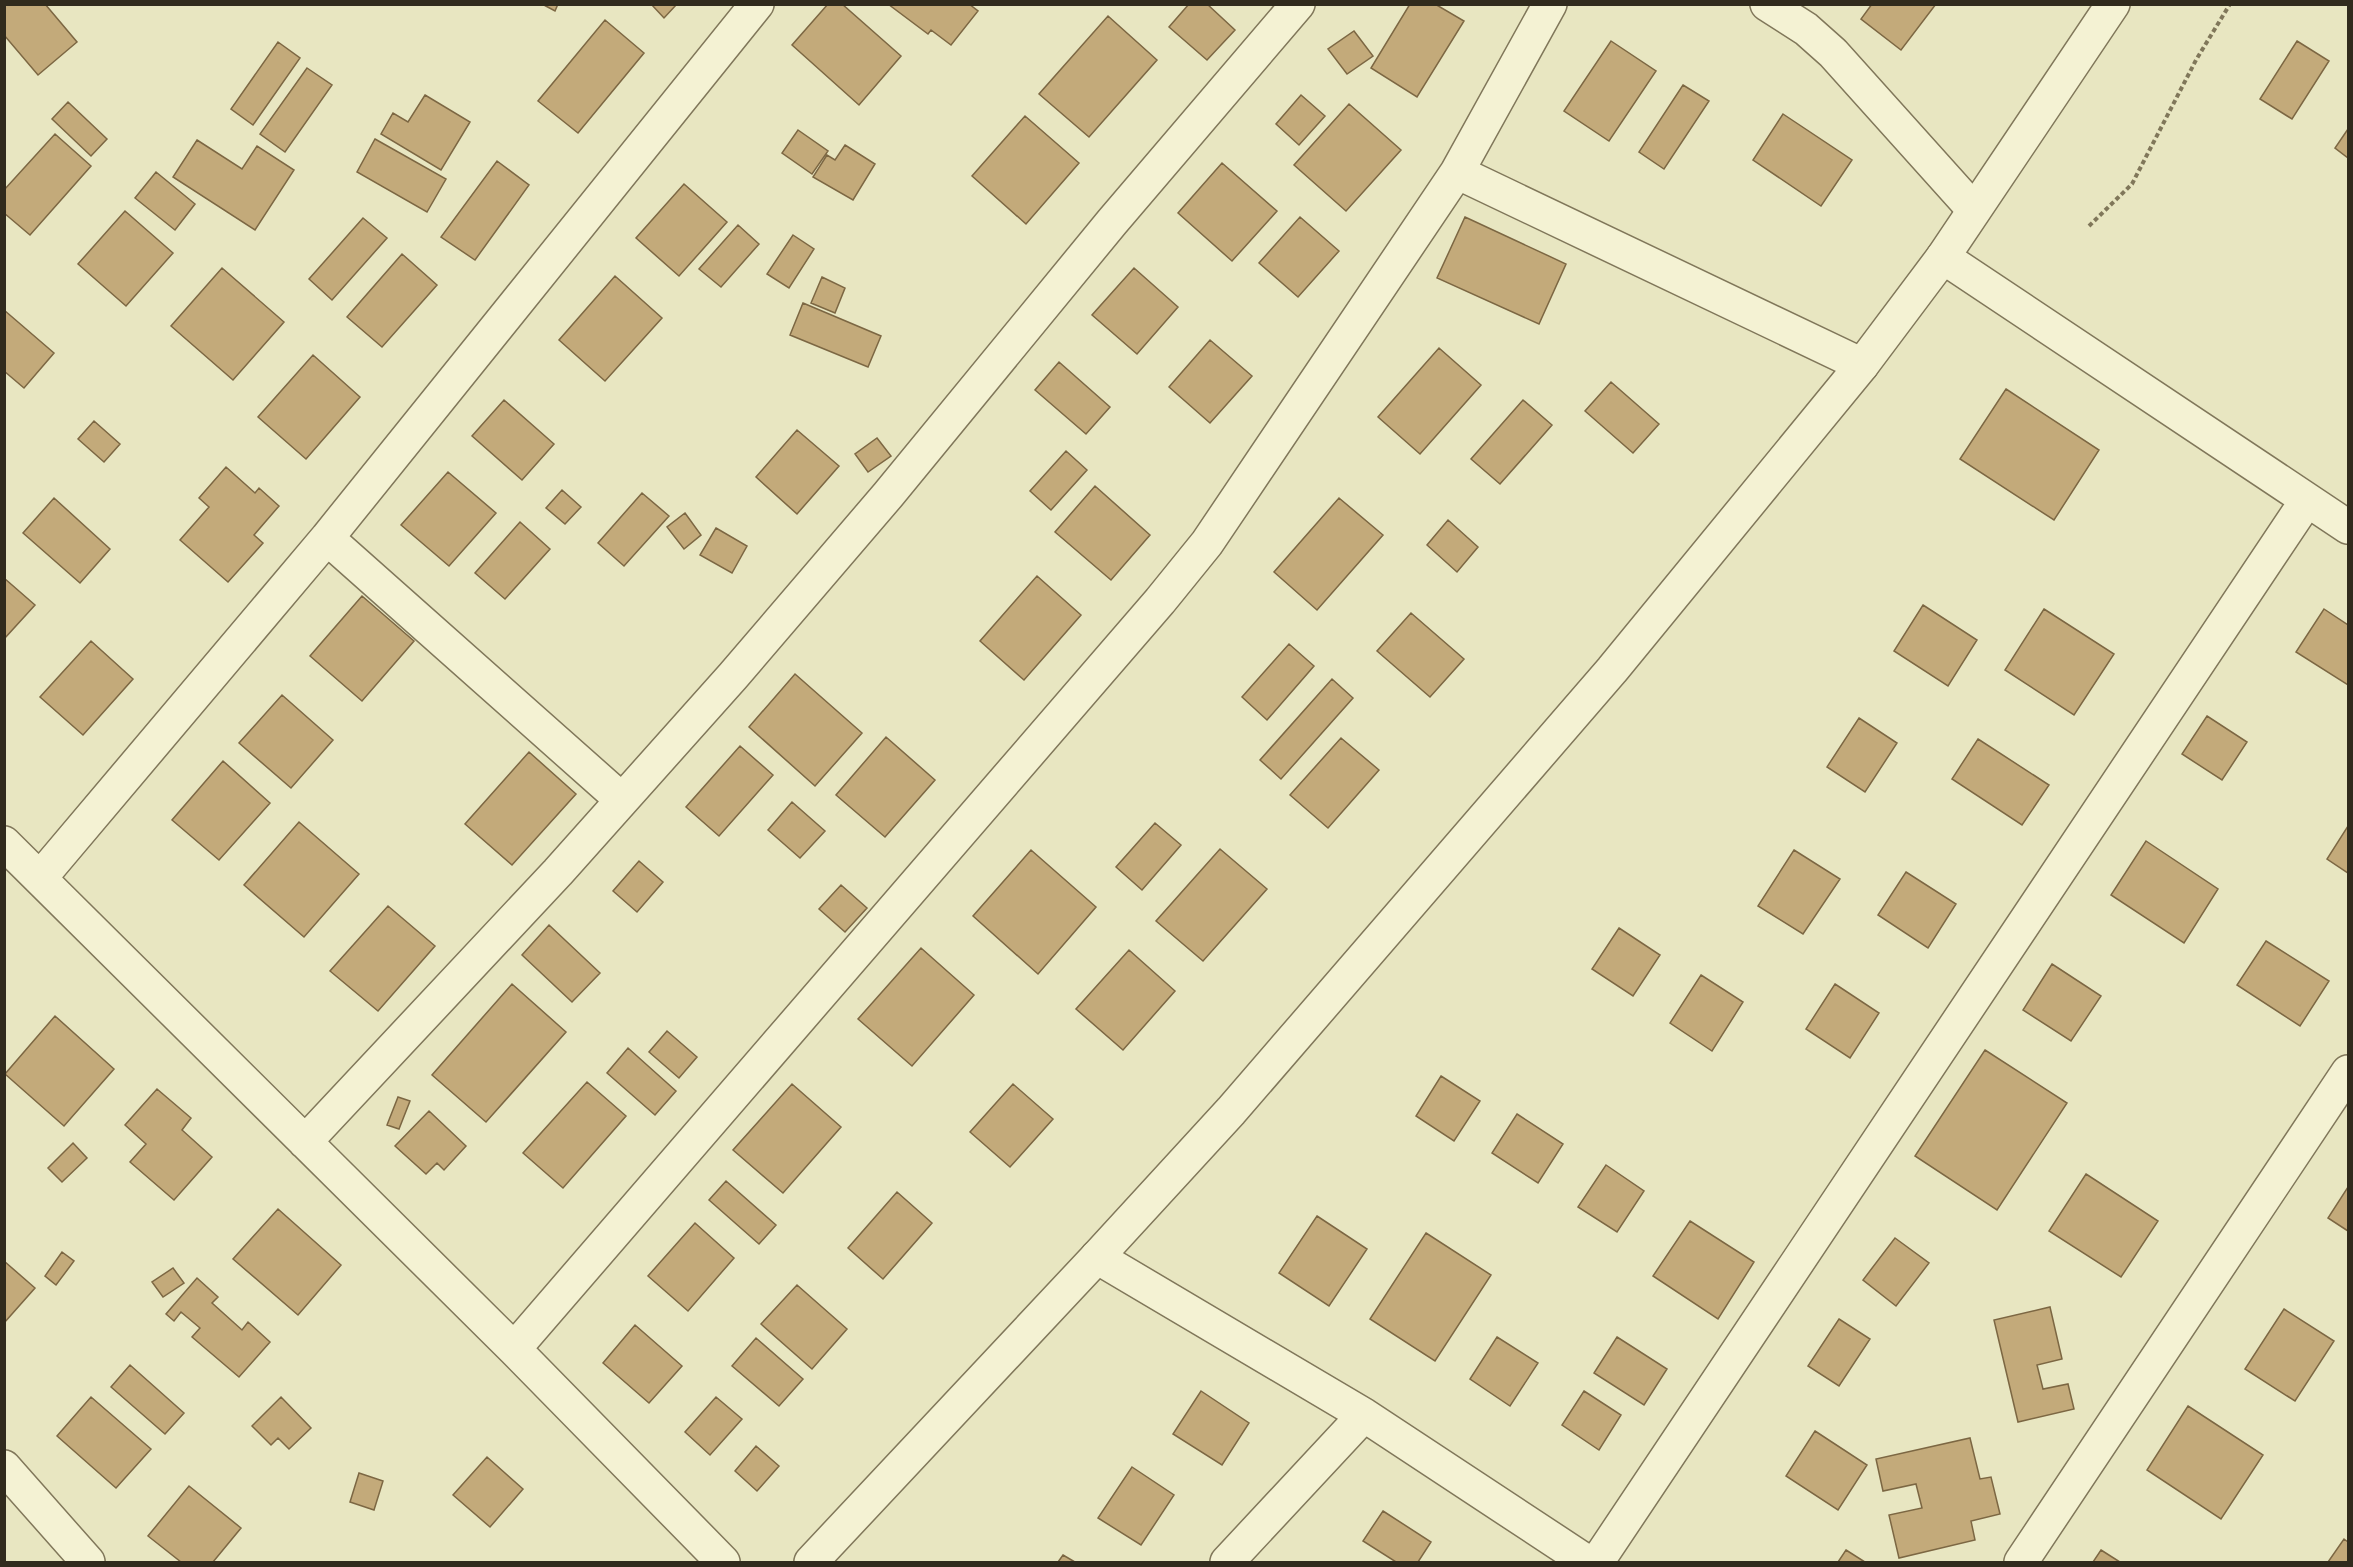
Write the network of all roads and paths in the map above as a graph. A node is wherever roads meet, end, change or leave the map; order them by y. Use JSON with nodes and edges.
{"nodes":[{"id":1,"x":757,"y":4,"type":"edge"},
{"id":2,"x":1298,"y":4,"type":"edge"},
{"id":3,"x":1550,"y":4,"type":"edge"},
{"id":4,"x":1767,"y":4,"type":"edge"},
{"id":5,"x":2113,"y":4,"type":"edge"},
{"id":6,"x":2230,"y":4,"type":"edge"},
{"id":7,"x":1457,"y":172,"type":"junction"},
{"id":8,"x":1974,"y":210,"type":"junction"},
{"id":9,"x":2089,"y":226,"type":"dead end"},
{"id":10,"x":1943,"y":257,"type":"junction"},
{"id":11,"x":1862,"y":365,"type":"junction"},
{"id":12,"x":2307,"y":500,"type":"junction"},
{"id":13,"x":2349,"y":527,"type":"edge"},
{"id":14,"x":327,"y":538,"type":"junction"},
{"id":15,"x":622,"y":800,"type":"junction"},
{"id":16,"x":4,"y":843,"type":"edge"},
{"id":17,"x":40,"y":878,"type":"junction"},
{"id":18,"x":2349,"y":1072,"type":"edge"},
{"id":19,"x":305,"y":1142,"type":"junction"},
{"id":20,"x":1097,"y":1257,"type":"junction"},
{"id":21,"x":514,"y":1349,"type":"junction"},
{"id":22,"x":1364,"y":1415,"type":"junction"},
{"id":23,"x":4,"y":1467,"type":"edge"},
{"id":24,"x":88,"y":1563,"type":"edge"},
{"id":25,"x":723,"y":1563,"type":"edge"},
{"id":26,"x":811,"y":1563,"type":"edge"},
{"id":27,"x":1227,"y":1563,"type":"edge"},
{"id":28,"x":1587,"y":1563,"type":"edge"},
{"id":29,"x":1597,"y":1563,"type":"edge"},
{"id":30,"x":2021,"y":1563,"type":"edge"}],
"edges":[{"from":1,"to":14,"type":"street"},
{"from":2,"to":15,"type":"street"},
{"from":3,"to":7,"type":"street"},
{"from":4,"to":8,"type":"street"},
{"from":5,"to":8,"type":"street"},
{"from":6,"to":9,"type":"path"},
{"from":7,"to":11,"type":"street"},
{"from":7,"to":21,"type":"street"},
{"from":8,"to":10,"type":"street"},
{"from":10,"to":11,"type":"street"},
{"from":10,"to":12,"type":"street"},
{"from":11,"to":20,"type":"street"},
{"from":12,"to":13,"type":"street"},
{"from":12,"to":29,"type":"street"},
{"from":14,"to":15,"type":"street"},
{"from":14,"to":17,"type":"street"},
{"from":15,"to":19,"type":"street"},
{"from":16,"to":17,"type":"street"},
{"from":17,"to":19,"type":"street"},
{"from":18,"to":30,"type":"street"},
{"from":19,"to":21,"type":"street"},
{"from":20,"to":22,"type":"street"},
{"from":20,"to":26,"type":"street"},
{"from":21,"to":25,"type":"street"},
{"from":22,"to":27,"type":"street"},
{"from":22,"to":28,"type":"street"},
{"from":23,"to":24,"type":"street"}]}
